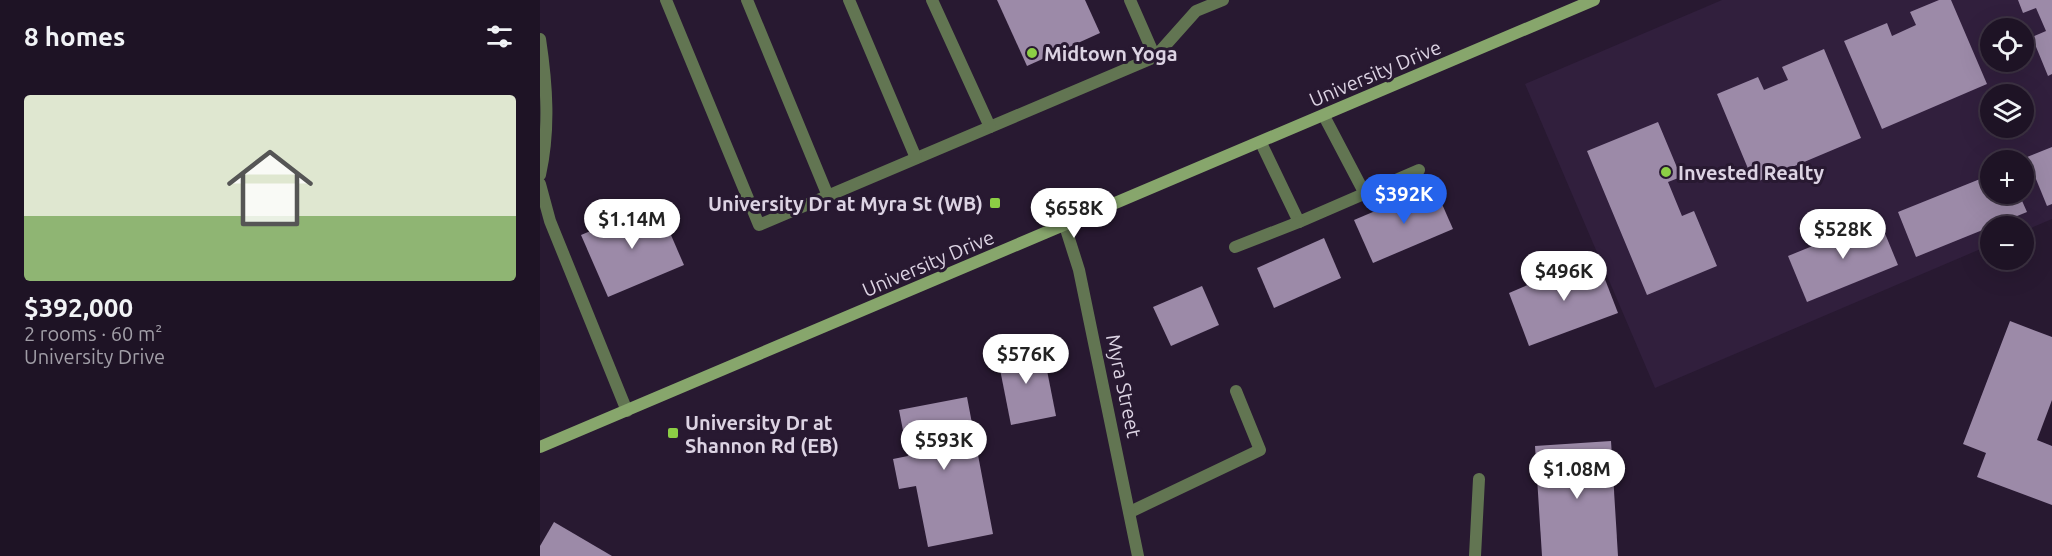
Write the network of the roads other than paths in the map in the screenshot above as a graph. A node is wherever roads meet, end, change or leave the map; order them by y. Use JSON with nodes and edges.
{"nodes":[{"id":1,"x":666,"y":0,"type":"edge"},
{"id":2,"x":747,"y":0,"type":"edge"},
{"id":3,"x":849,"y":0,"type":"edge"},
{"id":4,"x":932,"y":0,"type":"edge"},
{"id":5,"x":1130,"y":0,"type":"edge"},
{"id":6,"x":1222,"y":0,"type":"edge"},
{"id":7,"x":1594,"y":0,"type":"edge"},
{"id":8,"x":540,"y":39,"type":"edge"},
{"id":9,"x":1155,"y":57,"type":"junction"},
{"id":10,"x":1324,"y":116,"type":"junction"},
{"id":11,"x":990,"y":127,"type":"junction"},
{"id":12,"x":1261,"y":143,"type":"junction"},
{"id":13,"x":543,"y":145,"type":"edge"},
{"id":14,"x":916,"y":158,"type":"junction"},
{"id":15,"x":1419,"y":170,"type":"dead end"},
{"id":16,"x":540,"y":175,"type":"edge"},
{"id":17,"x":540,"y":184,"type":"edge"},
{"id":18,"x":1365,"y":194,"type":"junction"},
{"id":19,"x":828,"y":196,"type":"junction"},
{"id":20,"x":545,"y":221,"type":"edge"},
{"id":21,"x":1299,"y":222,"type":"junction"},
{"id":22,"x":1065,"y":226,"type":"junction"},
{"id":23,"x":1234,"y":247,"type":"dead end"},
{"id":24,"x":1236,"y":391,"type":"dead end"},
{"id":25,"x":627,"y":411,"type":"junction"},
{"id":26,"x":540,"y":447,"type":"edge"},
{"id":27,"x":1479,"y":479,"type":"dead end"},
{"id":28,"x":1130,"y":512,"type":"junction"},
{"id":29,"x":1138,"y":556,"type":"edge"},
{"id":30,"x":1475,"y":556,"type":"edge"}],
"edges":[{"from":1,"to":19,"type":"street"},
{"from":2,"to":19,"type":"street"},
{"from":3,"to":14,"type":"street"},
{"from":4,"to":11,"type":"street"},
{"from":5,"to":9,"type":"street"},
{"from":6,"to":9,"type":"street"},
{"from":7,"to":10,"type":"main road","name":"University Drive"},
{"from":8,"to":13,"type":"street"},
{"from":9,"to":11,"type":"street"},
{"from":10,"to":12,"type":"main road","name":"University Drive"},
{"from":10,"to":18,"type":"street"},
{"from":11,"to":14,"type":"street"},
{"from":12,"to":21,"type":"street"},
{"from":12,"to":22,"type":"main road","name":"University Drive"},
{"from":13,"to":16,"type":"street"},
{"from":14,"to":19,"type":"street"},
{"from":15,"to":18,"type":"street"},
{"from":17,"to":20,"type":"street"},
{"from":18,"to":21,"type":"street"},
{"from":20,"to":25,"type":"street"},
{"from":21,"to":23,"type":"street"},
{"from":22,"to":25,"type":"main road","name":"University Drive"},
{"from":22,"to":28,"type":"street","name":"Myra Street"},
{"from":24,"to":28,"type":"street"},
{"from":25,"to":26,"type":"main road","name":"University Drive"},
{"from":27,"to":30,"type":"street"},
{"from":28,"to":29,"type":"street","name":"Myra Street"}]}
